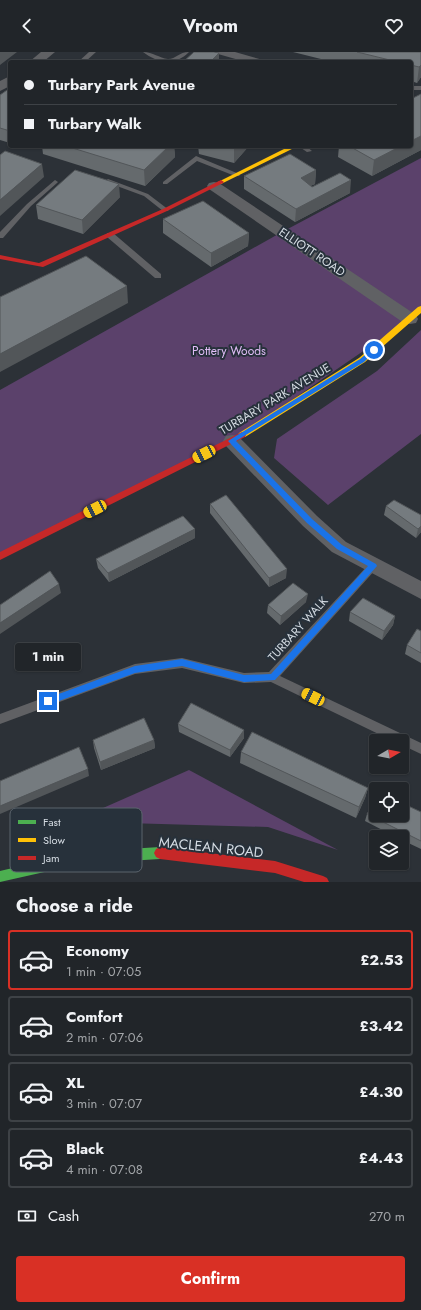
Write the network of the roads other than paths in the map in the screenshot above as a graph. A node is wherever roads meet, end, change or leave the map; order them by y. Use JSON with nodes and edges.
{"nodes":[{"id":1,"x":49,"y":52,"type":"edge"},
{"id":2,"x":93,"y":52,"type":"edge"},
{"id":3,"x":146,"y":52,"type":"edge"},
{"id":4,"x":186,"y":52,"type":"edge"},
{"id":5,"x":222,"y":52,"type":"edge"},
{"id":6,"x":38,"y":60,"type":"edge"},
{"id":7,"x":83,"y":60,"type":"edge"},
{"id":8,"x":164,"y":60,"type":"edge"},
{"id":9,"x":177,"y":60,"type":"edge"},
{"id":10,"x":248,"y":60,"type":"edge"},
{"id":11,"x":291,"y":148,"type":"edge"},
{"id":12,"x":304,"y":148,"type":"edge"},
{"id":13,"x":309,"y":151,"type":"dead end"},
{"id":14,"x":237,"y":174,"type":"junction"},
{"id":15,"x":97,"y":178,"type":"edge"},
{"id":16,"x":55,"y":182,"type":"dead end"},
{"id":17,"x":165,"y":183,"type":"dead end"},
{"id":18,"x":214,"y":186,"type":"junction"},
{"id":19,"x":165,"y":210,"type":"junction"},
{"id":20,"x":110,"y":235,"type":"junction"},
{"id":21,"x":0,"y":236,"type":"edge"},
{"id":22,"x":0,"y":257,"type":"edge"},
{"id":23,"x":158,"y":276,"type":"dead end"},
{"id":24,"x":421,"y":309,"type":"edge"},
{"id":25,"x":410,"y":319,"type":"junction"},
{"id":26,"x":232,"y":441,"type":"junction"},
{"id":27,"x":0,"y":556,"type":"edge"},
{"id":28,"x":373,"y":566,"type":"junction"},
{"id":29,"x":421,"y":591,"type":"edge"},
{"id":30,"x":272,"y":677,"type":"junction"},
{"id":31,"x":0,"y":719,"type":"edge"},
{"id":32,"x":421,"y":749,"type":"edge"},
{"id":33,"x":142,"y":854,"type":"edge"},
{"id":34,"x":21,"y":872,"type":"edge"},
{"id":35,"x":0,"y":877,"type":"edge"},
{"id":36,"x":323,"y":882,"type":"edge"}],
"edges":[{"from":1,"to":6,"type":"street"},
{"from":2,"to":7,"type":"lane"},
{"from":3,"to":8,"type":"lane"},
{"from":4,"to":9,"type":"lane"},
{"from":5,"to":10,"type":"street"},
{"from":11,"to":14,"type":"street"},
{"from":12,"to":13,"type":"lane"},
{"from":14,"to":17,"type":"lane"},
{"from":14,"to":18,"type":"street"},
{"from":15,"to":19,"type":"lane"},
{"from":16,"to":21,"type":"lane"},
{"from":18,"to":19,"type":"street"},
{"from":18,"to":25,"type":"street","name":"ELLIOTT ROAD"},
{"from":19,"to":20,"type":"street"},
{"from":20,"to":22,"type":"street"},
{"from":20,"to":23,"type":"lane"},
{"from":24,"to":25,"type":"street","name":"TURBARY PARK AVENUE"},
{"from":25,"to":26,"type":"street","name":"TURBARY PARK AVENUE"},
{"from":26,"to":27,"type":"street","name":"TURBARY PARK AVENUE"},
{"from":26,"to":28,"type":"street"},
{"from":28,"to":29,"type":"street"},
{"from":28,"to":30,"type":"lane","name":"TURBARY WALK"},
{"from":30,"to":31,"type":"lane","name":"TURBARY WALK"},
{"from":30,"to":32,"type":"lane"},
{"from":33,"to":36,"type":"street","name":"MACLEAN ROAD"},
{"from":34,"to":35,"type":"street","name":"MACLEAN ROAD"}]}
